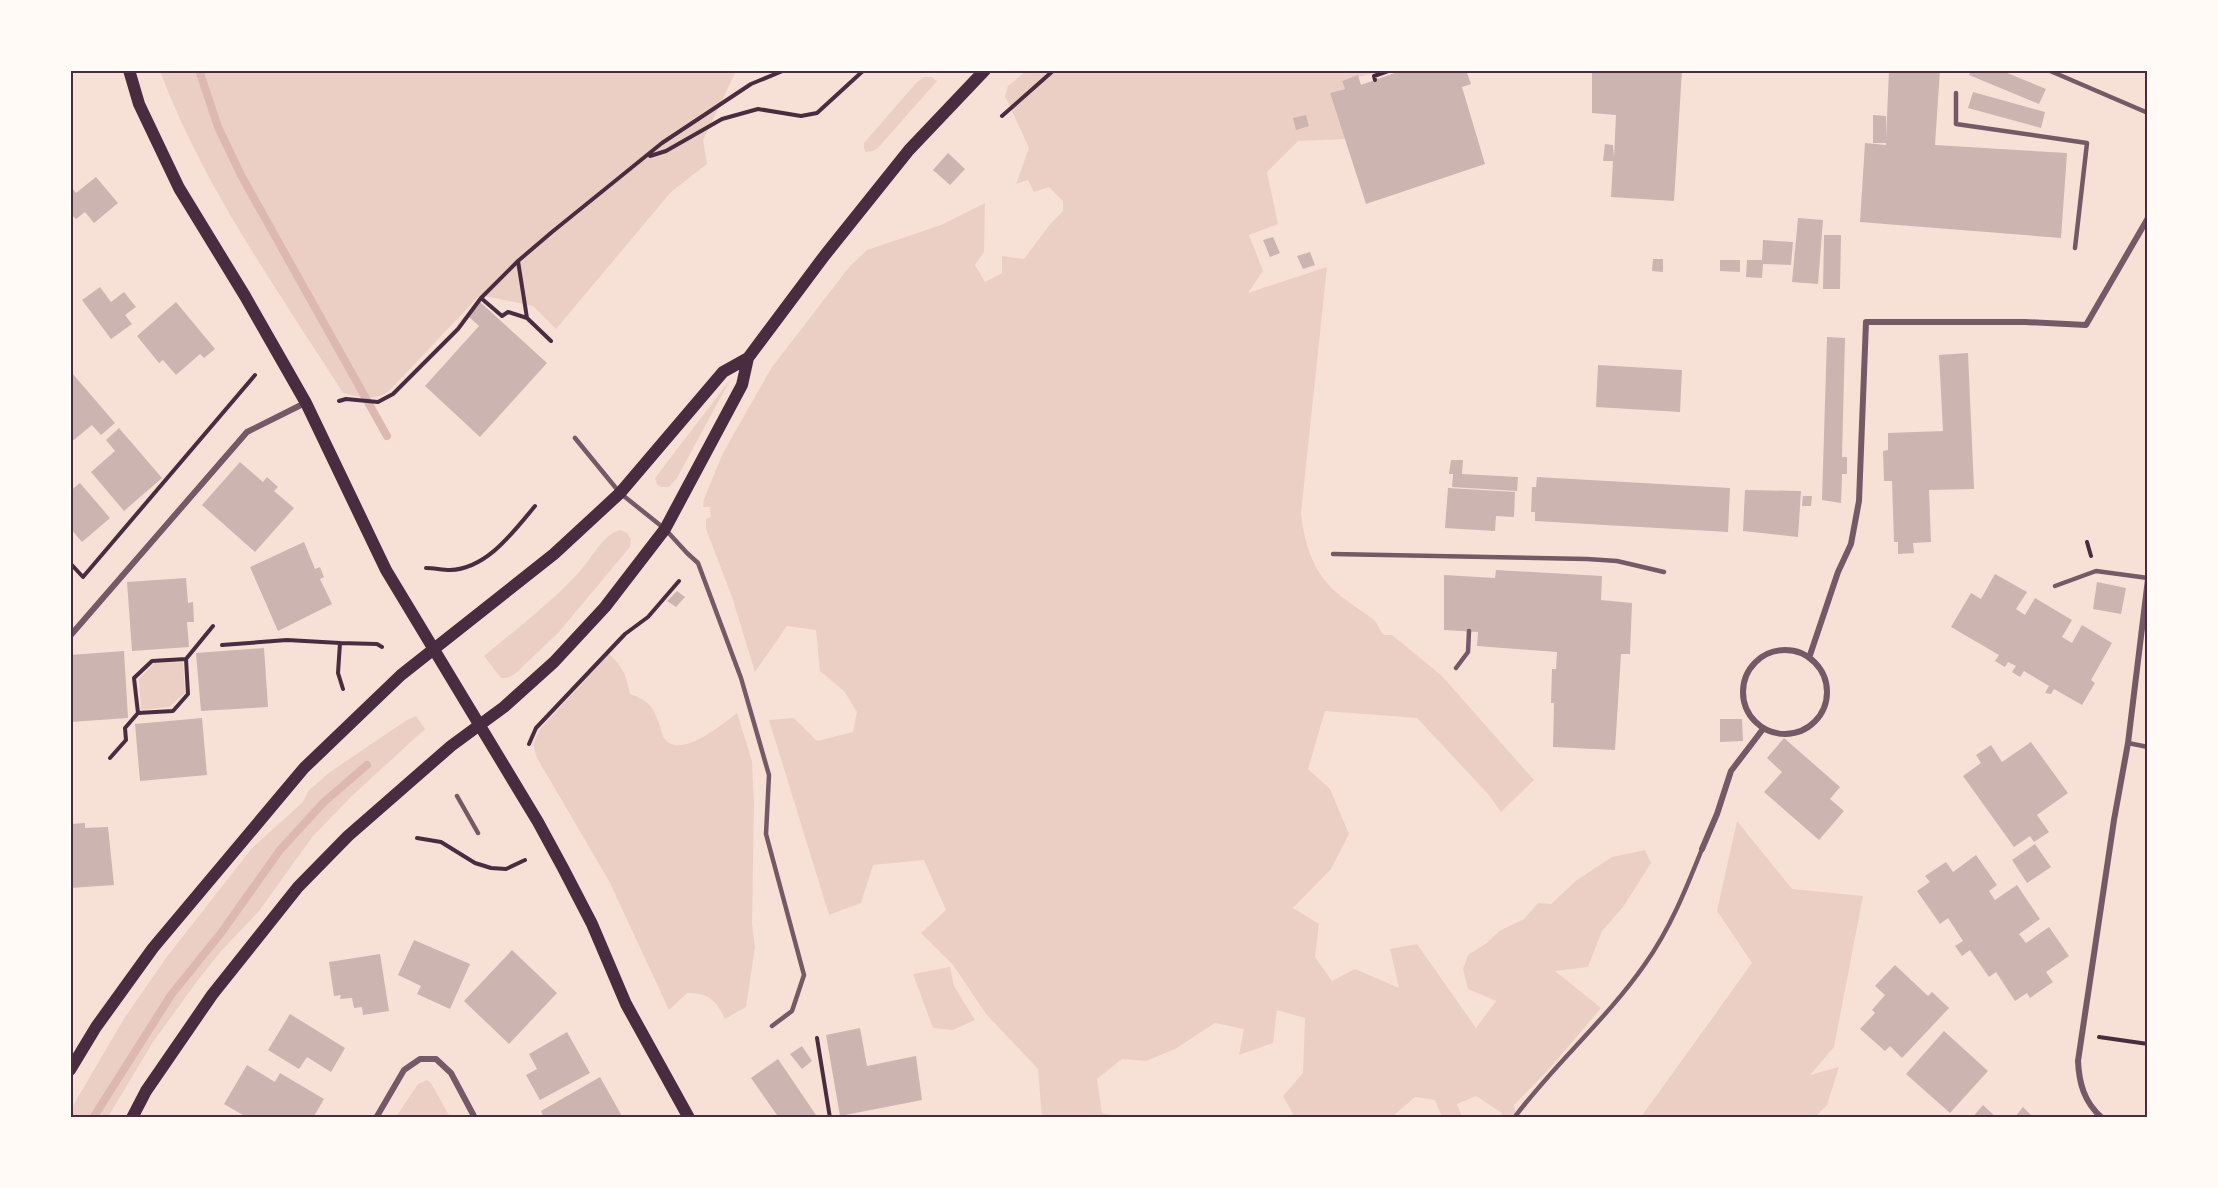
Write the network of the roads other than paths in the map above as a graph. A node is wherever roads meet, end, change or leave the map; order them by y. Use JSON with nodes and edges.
{"nodes":[{"id":1,"x":129,"y":70,"type":"edge"},
{"id":2,"x":985,"y":70,"type":"edge"},
{"id":3,"x":2048,"y":70,"type":"edge"},
{"id":4,"x":1956,"y":93,"type":"dead end"},
{"id":5,"x":2148,"y":113,"type":"edge"},
{"id":6,"x":2148,"y":218,"type":"edge"},
{"id":7,"x":2075,"y":248,"type":"dead end"},
{"id":8,"x":748,"y":358,"type":"junction"},
{"id":9,"x":306,"y":403,"type":"junction"},
{"id":10,"x":575,"y":438,"type":"dead end"},
{"id":11,"x":620,"y":493,"type":"junction"},
{"id":12,"x":665,"y":529,"type":"junction"},
{"id":13,"x":1333,"y":554,"type":"dead end"},
{"id":14,"x":1664,"y":572,"type":"dead end"},
{"id":15,"x":2148,"y":579,"type":"edge"},
{"id":16,"x":2055,"y":586,"type":"dead end"},
{"id":17,"x":1470,"y":631,"type":"dead end"},
{"id":18,"x":70,"y":636,"type":"edge"},
{"id":19,"x":432,"y":650,"type":"junction"},
{"id":20,"x":1809,"y":658,"type":"junction"},
{"id":21,"x":1456,"y":668,"type":"dead end"},
{"id":22,"x":479,"y":726,"type":"junction"},
{"id":23,"x":1762,"y":729,"type":"junction"},
{"id":24,"x":2128,"y":743,"type":"junction"},
{"id":25,"x":2148,"y":747,"type":"edge"},
{"id":26,"x":456,"y":796,"type":"dead end"},
{"id":27,"x":478,"y":833,"type":"dead end"},
{"id":28,"x":1702,"y":849,"type":"joint"},
{"id":29,"x":772,"y":1026,"type":"dead end"},
{"id":30,"x":70,"y":1070,"type":"edge"},
{"id":31,"x":132,"y":1118,"type":"edge"},
{"id":32,"x":376,"y":1118,"type":"edge"},
{"id":33,"x":475,"y":1118,"type":"edge"},
{"id":34,"x":689,"y":1118,"type":"edge"},
{"id":35,"x":1514,"y":1118,"type":"edge"},
{"id":36,"x":2103,"y":1118,"type":"edge"}],
"edges":[{"from":1,"to":9,"type":"main road"},
{"from":2,"to":8,"type":"main road"},
{"from":3,"to":5,"type":"lane"},
{"from":4,"to":7,"type":"lane"},
{"from":6,"to":20,"type":"street"},
{"from":8,"to":11,"type":"main road"},
{"from":8,"to":12,"type":"main road"},
{"from":9,"to":18,"type":"street"},
{"from":9,"to":19,"type":"main road"},
{"from":10,"to":11,"type":"lane"},
{"from":11,"to":12,"type":"lane"},
{"from":11,"to":19,"type":"main road"},
{"from":12,"to":22,"type":"main road"},
{"from":12,"to":29,"type":"lane"},
{"from":13,"to":14,"type":"lane"},
{"from":15,"to":16,"type":"lane"},
{"from":15,"to":24,"type":"street"},
{"from":17,"to":21,"type":"lane"},
{"from":19,"to":22,"type":"main road"},
{"from":19,"to":30,"type":"main road"},
{"from":20,"to":23,"type":"street"},
{"from":20,"to":23,"type":"street"},
{"from":22,"to":31,"type":"main road"},
{"from":22,"to":34,"type":"main road"},
{"from":23,"to":28,"type":"street"},
{"from":24,"to":25,"type":"lane"},
{"from":24,"to":36,"type":"street"},
{"from":26,"to":27,"type":"lane"},
{"from":28,"to":35,"type":"lane"},
{"from":32,"to":33,"type":"street"}]}
